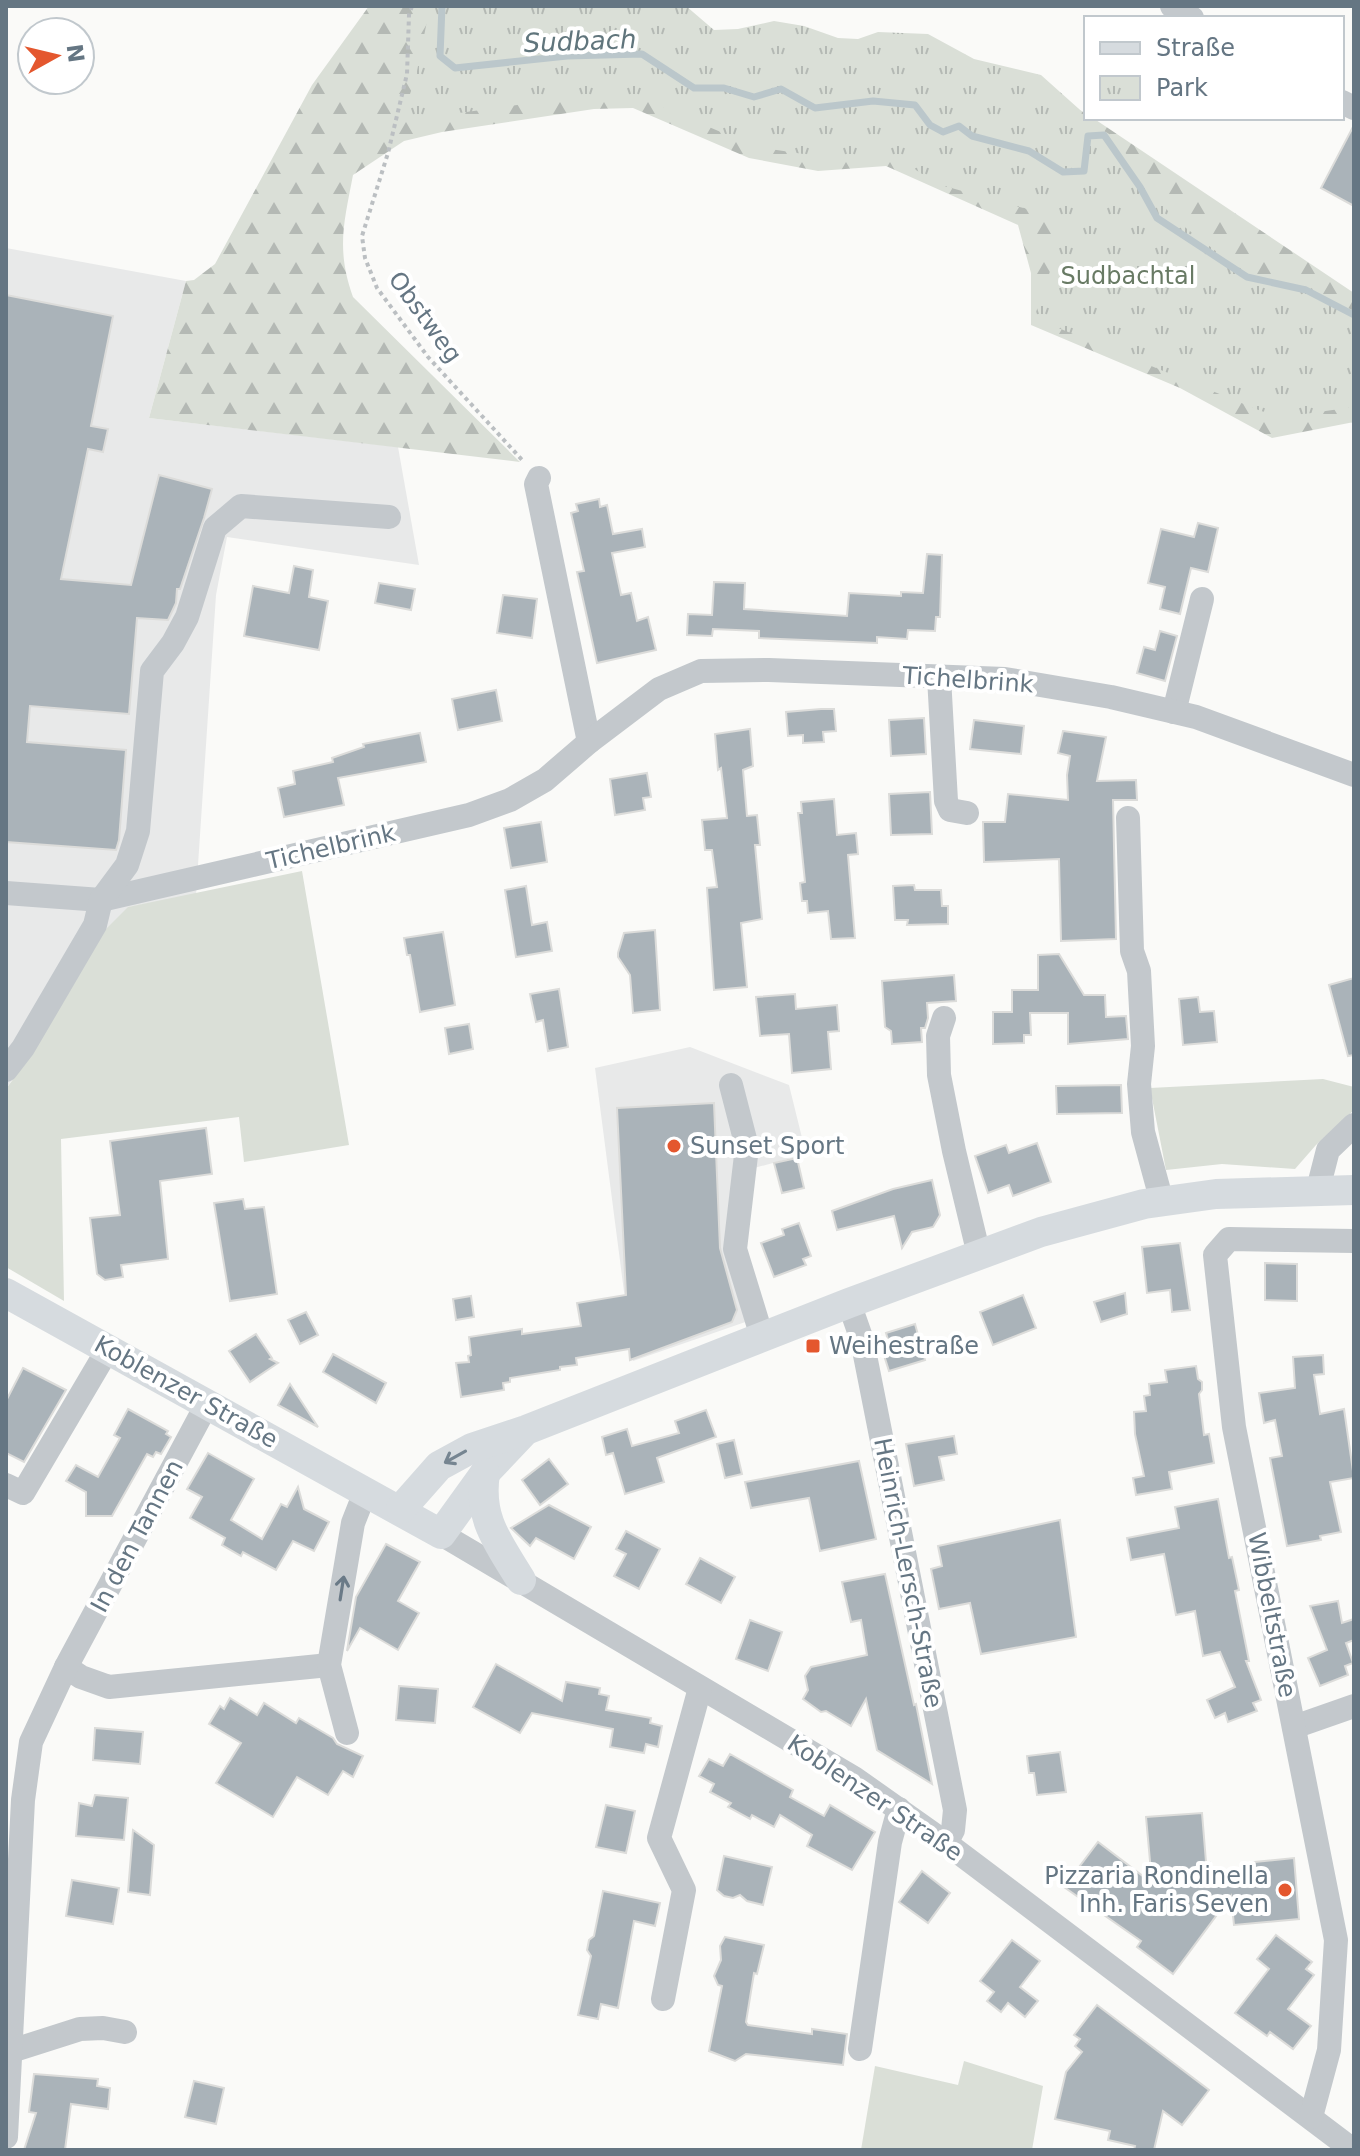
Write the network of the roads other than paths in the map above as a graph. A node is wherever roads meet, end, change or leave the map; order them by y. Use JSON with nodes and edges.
{"nodes":[{"id":1,"x":539,"y":478,"type":"road end"},
{"id":2,"x":389,"y":517,"type":"dead end"},
{"id":3,"x":1202,"y":599,"type":"dead end"},
{"id":4,"x":939,"y":677,"type":"junction"},
{"id":5,"x":1174,"y":712,"type":"junction"},
{"id":6,"x":589,"y":742,"type":"junction"},
{"id":7,"x":1354,"y":775,"type":"edge"},
{"id":8,"x":967,"y":813,"type":"dead end"},
{"id":9,"x":1128,"y":818,"type":"dead end"},
{"id":10,"x":6,"y":893,"type":"edge"},
{"id":11,"x":101,"y":900,"type":"junction"},
{"id":12,"x":944,"y":1018,"type":"dead end"},
{"id":13,"x":6,"y":1070,"type":"edge"},
{"id":14,"x":731,"y":1085,"type":"dead end"},
{"id":15,"x":1354,"y":1125,"type":"edge"},
{"id":16,"x":1318,"y":1189,"type":"junction"},
{"id":17,"x":1354,"y":1190,"type":"edge"},
{"id":18,"x":1162,"y":1202,"type":"junction"},
{"id":19,"x":1354,"y":1241,"type":"edge"},
{"id":20,"x":979,"y":1255,"type":"junction"},
{"id":21,"x":6,"y":1293,"type":"edge"},
{"id":22,"x":849,"y":1303,"type":"junction"},
{"id":23,"x":762,"y":1337,"type":"junction"},
{"id":24,"x":108,"y":1349,"type":"junction"},
{"id":25,"x":207,"y":1404,"type":"junction"},
{"id":26,"x":526,"y":1430,"type":"junction"},
{"id":27,"x":485,"y":1473,"type":"junction"},
{"id":28,"x":6,"y":1485,"type":"edge"},
{"id":29,"x":366,"y":1490,"type":"junction"},
{"id":30,"x":401,"y":1509,"type":"junction"},
{"id":31,"x":441,"y":1534,"type":"junction"},
{"id":32,"x":521,"y":1580,"type":"junction"},
{"id":33,"x":329,"y":1665,"type":"junction"},
{"id":34,"x":66,"y":1667,"type":"junction"},
{"id":35,"x":700,"y":1688,"type":"junction"},
{"id":36,"x":1354,"y":1706,"type":"edge"},
{"id":37,"x":1294,"y":1727,"type":"junction"},
{"id":38,"x":347,"y":1733,"type":"dead end"},
{"id":39,"x":899,"y":1809,"type":"junction"},
{"id":40,"x":946,"y":1843,"type":"junction"},
{"id":41,"x":1345,"y":1941,"type":"edge"},
{"id":42,"x":663,"y":1999,"type":"dead end"},
{"id":43,"x":125,"y":2032,"type":"dead end"},
{"id":44,"x":860,"y":2049,"type":"dead end"},
{"id":45,"x":11,"y":2051,"type":"junction"},
{"id":46,"x":1311,"y":2117,"type":"junction"},
{"id":47,"x":6,"y":2137,"type":"edge"},
{"id":48,"x":1353,"y":2150,"type":"edge"}],
"edges":[{"from":1,"to":6,"type":"street"},
{"from":2,"to":11,"type":"street"},
{"from":3,"to":5,"type":"street"},
{"from":4,"to":5,"type":"street","name":"Tichelbrink"},
{"from":4,"to":6,"type":"street","name":"Tichelbrink"},
{"from":4,"to":8,"type":"street"},
{"from":5,"to":7,"type":"street","name":"Tichelbrink"},
{"from":6,"to":11,"type":"street","name":"Tichelbrink"},
{"from":9,"to":18,"type":"street"},
{"from":10,"to":11,"type":"street","name":"Tichelbrink"},
{"from":11,"to":13,"type":"street"},
{"from":12,"to":20,"type":"street"},
{"from":14,"to":23,"type":"street"},
{"from":15,"to":16,"type":"street"},
{"from":16,"to":17,"type":"main road"},
{"from":16,"to":18,"type":"main road"},
{"from":18,"to":20,"type":"main road"},
{"from":19,"to":37,"type":"street","name":"Wibbeltstraße"},
{"from":20,"to":22,"type":"main road"},
{"from":21,"to":24,"type":"main road","name":"Koblenzer Straße"},
{"from":22,"to":23,"type":"main road"},
{"from":22,"to":40,"type":"street","name":"Heinrich-Lersch-Straße"},
{"from":23,"to":26,"type":"main road"},
{"from":24,"to":25,"type":"main road","name":"Koblenzer Straße"},
{"from":24,"to":28,"type":"street"},
{"from":25,"to":29,"type":"main road","name":"Koblenzer Straße"},
{"from":25,"to":34,"type":"street","name":"In den Tannen"},
{"from":26,"to":27,"type":"main road"},
{"from":26,"to":30,"type":"main road","one_way":true},
{"from":27,"to":31,"type":"main road"},
{"from":27,"to":32,"type":"main road"},
{"from":29,"to":30,"type":"main road","name":"Koblenzer Straße"},
{"from":33,"to":29,"type":"street","one_way":true},
{"from":30,"to":31,"type":"main road","name":"Koblenzer Straße"},
{"from":31,"to":32,"type":"street","name":"Koblenzer Straße"},
{"from":32,"to":35,"type":"street","name":"Koblenzer Straße"},
{"from":33,"to":34,"type":"street"},
{"from":33,"to":38,"type":"street"},
{"from":34,"to":45,"type":"street","name":"In den Tannen"},
{"from":35,"to":39,"type":"street","name":"Koblenzer Straße"},
{"from":35,"to":42,"type":"street"},
{"from":36,"to":37,"type":"street"},
{"from":37,"to":41,"type":"street","name":"Wibbeltstraße"},
{"from":39,"to":40,"type":"street","name":"Koblenzer Straße"},
{"from":39,"to":44,"type":"street"},
{"from":40,"to":46,"type":"street","name":"Koblenzer Straße"},
{"from":41,"to":46,"type":"street","name":"Wibbeltstraße"},
{"from":43,"to":45,"type":"street"},
{"from":45,"to":47,"type":"street","name":"In den Tannen"},
{"from":46,"to":48,"type":"street","name":"Koblenzer Straße"}]}
